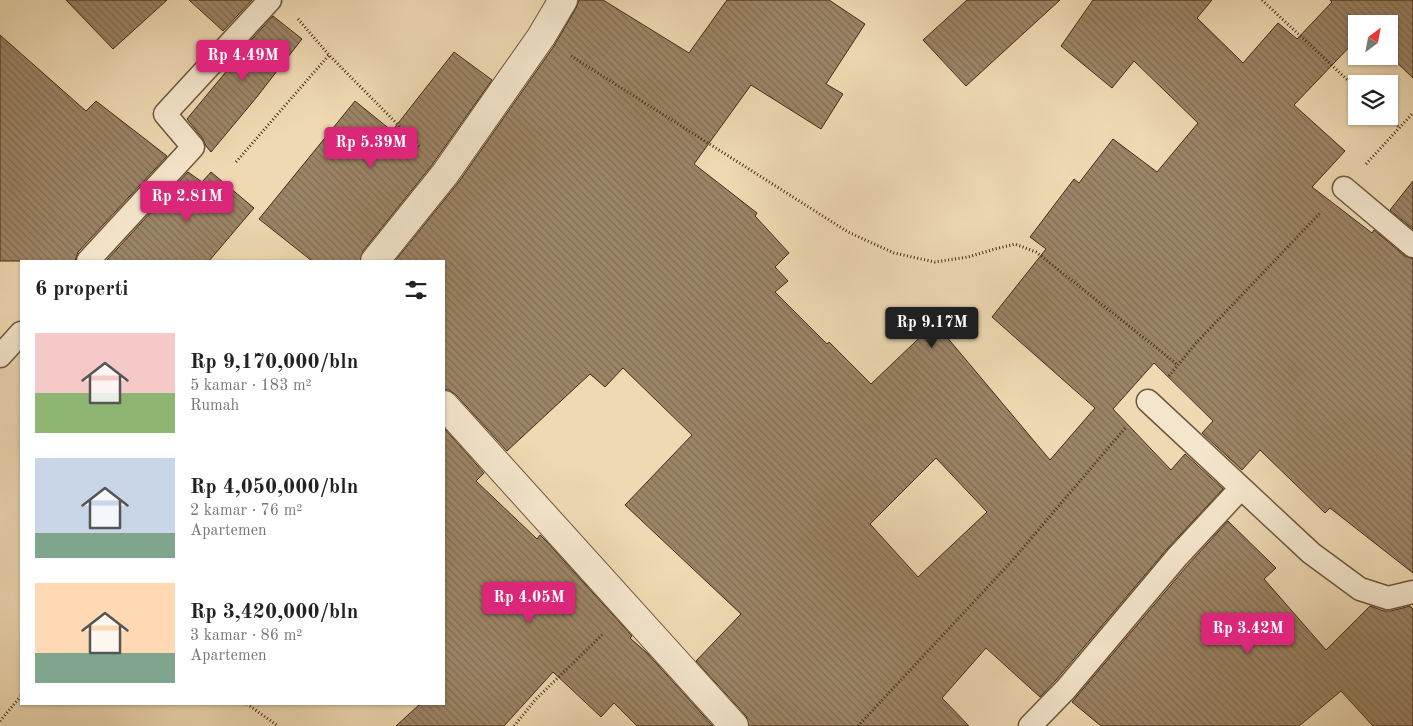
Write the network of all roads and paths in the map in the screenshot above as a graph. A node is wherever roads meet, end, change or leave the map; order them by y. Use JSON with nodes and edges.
{"nodes":[{"id":1,"x":270,"y":0,"type":"edge"},
{"id":2,"x":563,"y":0,"type":"edge"},
{"id":3,"x":1262,"y":0,"type":"edge"},
{"id":4,"x":293,"y":14,"type":"dead end"},
{"id":5,"x":541,"y":38,"type":"junction"},
{"id":6,"x":329,"y":55,"type":"junction"},
{"id":7,"x":1348,"y":81,"type":"edge"},
{"id":8,"x":1397,"y":125,"type":"edge"},
{"id":9,"x":1400,"y":128,"type":"dead end"},
{"id":10,"x":236,"y":162,"type":"dead end"},
{"id":11,"x":445,"y":174,"type":"junction"},
{"id":12,"x":1344,"y":188,"type":"dead end"},
{"id":13,"x":1413,"y":246,"type":"edge"},
{"id":14,"x":89,"y":260,"type":"edge"},
{"id":15,"x":376,"y":260,"type":"edge"},
{"id":16,"x":20,"y":335,"type":"edge"},
{"id":17,"x":0,"y":356,"type":"edge"},
{"id":18,"x":1178,"y":365,"type":"dead end"},
{"id":19,"x":1148,"y":400,"type":"dead end"},
{"id":20,"x":445,"y":406,"type":"edge"},
{"id":21,"x":1241,"y":488,"type":"junction"},
{"id":22,"x":1413,"y":592,"type":"edge"},
{"id":23,"x":629,"y":610,"type":"junction"},
{"id":24,"x":20,"y":697,"type":"edge"},
{"id":25,"x":248,"y":705,"type":"edge"},
{"id":26,"x":0,"y":721,"type":"edge"},
{"id":27,"x":278,"y":726,"type":"edge"},
{"id":28,"x":514,"y":726,"type":"edge"},
{"id":29,"x":734,"y":726,"type":"edge"},
{"id":30,"x":1030,"y":726,"type":"edge"}],
"edges":[{"from":1,"to":14,"type":"lane"},
{"from":2,"to":5,"type":"street"},
{"from":3,"to":7,"type":"path"},
{"from":4,"to":6,"type":"path"},
{"from":5,"to":11,"type":"street"},
{"from":5,"to":18,"type":"path"},
{"from":6,"to":10,"type":"path"},
{"from":6,"to":11,"type":"path"},
{"from":8,"to":9,"type":"path"},
{"from":11,"to":15,"type":"street"},
{"from":12,"to":13,"type":"lane"},
{"from":16,"to":17,"type":"lane"},
{"from":19,"to":21,"type":"lane"},
{"from":20,"to":23,"type":"street"},
{"from":21,"to":22,"type":"lane"},
{"from":21,"to":30,"type":"lane"},
{"from":23,"to":28,"type":"path"},
{"from":23,"to":29,"type":"street"},
{"from":24,"to":26,"type":"path"},
{"from":25,"to":27,"type":"path"}]}
